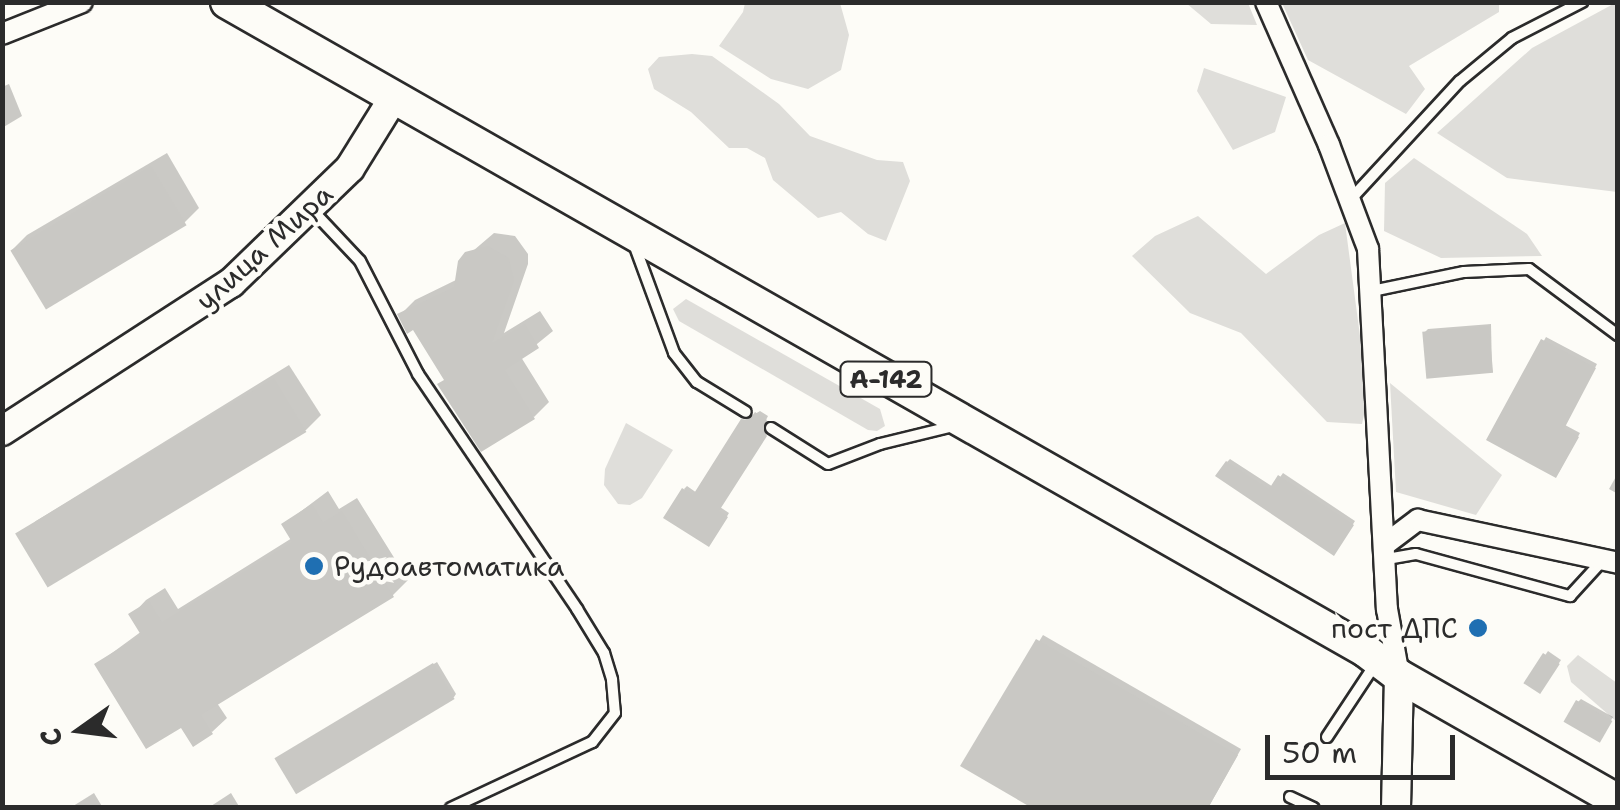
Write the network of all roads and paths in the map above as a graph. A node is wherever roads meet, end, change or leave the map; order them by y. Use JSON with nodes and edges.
{"nodes":[{"id":1,"x":82,"y":2,"type":"edge"},
{"id":2,"x":228,"y":2,"type":"edge"},
{"id":3,"x":1266,"y":2,"type":"edge"},
{"id":4,"x":1582,"y":2,"type":"edge"},
{"id":5,"x":2,"y":34,"type":"edge"},
{"id":6,"x":394,"y":97,"type":"junction"},
{"id":7,"x":1350,"y":200,"type":"junction"},
{"id":8,"x":310,"y":208,"type":"junction"},
{"id":9,"x":630,"y":234,"type":"junction"},
{"id":10,"x":1372,"y":290,"type":"junction"},
{"id":11,"x":1618,"y":335,"type":"edge"},
{"id":12,"x":746,"y":412,"type":"dead end"},
{"id":13,"x":965,"y":423,"type":"junction"},
{"id":14,"x":772,"y":428,"type":"dead end"},
{"id":15,"x":2,"y":431,"type":"edge"},
{"id":16,"x":1387,"y":551,"type":"junction"},
{"id":17,"x":1611,"y":561,"type":"edge"},
{"id":18,"x":1389,"y":667,"type":"junction"},
{"id":19,"x":1327,"y":737,"type":"dead end"},
{"id":20,"x":1290,"y":797,"type":"dead end"},
{"id":21,"x":1618,"y":801,"type":"edge"},
{"id":22,"x":451,"y":808,"type":"edge"},
{"id":23,"x":1314,"y":808,"type":"edge"},
{"id":24,"x":1396,"y":808,"type":"edge"}],
"edges":[{"from":1,"to":5,"type":"street"},
{"from":2,"to":6,"type":"highway","number":"А-142"},
{"from":3,"to":7,"type":"street"},
{"from":4,"to":7,"type":"lane"},
{"from":6,"to":8,"type":"main road","name":"улица Мира"},
{"from":6,"to":9,"type":"highway","number":"А-142"},
{"from":7,"to":10,"type":"street"},
{"from":8,"to":15,"type":"main road","name":"улица Мира"},
{"from":8,"to":22,"type":"lane"},
{"from":9,"to":12,"type":"lane"},
{"from":9,"to":13,"type":"highway","number":"А-142"},
{"from":10,"to":11,"type":"lane"},
{"from":10,"to":16,"type":"street"},
{"from":13,"to":14,"type":"lane"},
{"from":13,"to":18,"type":"highway","number":"А-142"},
{"from":16,"to":17,"type":"street"},
{"from":16,"to":17,"type":"lane"},
{"from":16,"to":18,"type":"street"},
{"from":18,"to":19,"type":"lane"},
{"from":18,"to":21,"type":"highway","number":"А-142"},
{"from":18,"to":24,"type":"main road"},
{"from":20,"to":23,"type":"lane"}]}
